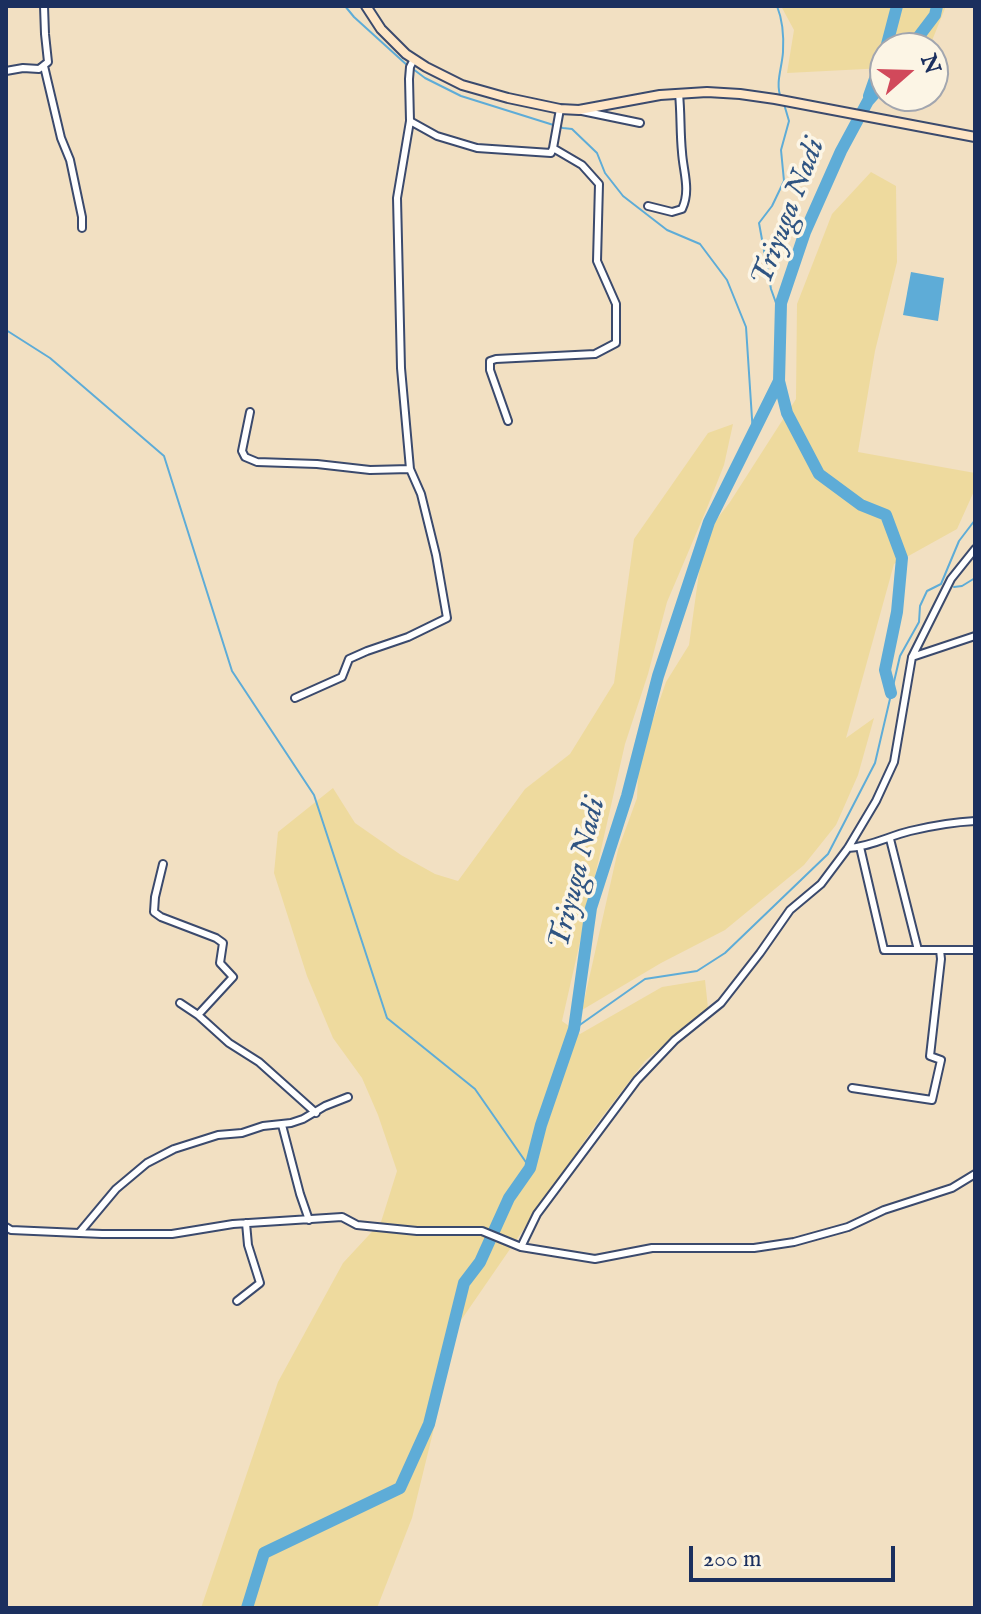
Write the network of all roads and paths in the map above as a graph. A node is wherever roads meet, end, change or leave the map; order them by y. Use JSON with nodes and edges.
{"nodes":[{"id":1,"x":44,"y":6,"type":"edge"},
{"id":2,"x":366,"y":6,"type":"edge"},
{"id":3,"x":414,"y":59,"type":"junction"},
{"id":4,"x":44,"y":66,"type":"junction"},
{"id":5,"x":6,"y":71,"type":"edge"},
{"id":6,"x":679,"y":94,"type":"junction"},
{"id":7,"x":560,"y":109,"type":"junction"},
{"id":8,"x":579,"y":110,"type":"junction"},
{"id":9,"x":410,"y":121,"type":"junction"},
{"id":10,"x":640,"y":123,"type":"dead end"},
{"id":11,"x":975,"y":137,"type":"edge"},
{"id":12,"x":553,"y":148,"type":"junction"},
{"id":13,"x":648,"y":206,"type":"dead end"},
{"id":14,"x":82,"y":228,"type":"dead end"},
{"id":15,"x":250,"y":412,"type":"dead end"},
{"id":16,"x":508,"y":421,"type":"dead end"},
{"id":17,"x":410,"y":469,"type":"junction"},
{"id":18,"x":975,"y":549,"type":"edge"},
{"id":19,"x":975,"y":636,"type":"edge"},
{"id":20,"x":912,"y":657,"type":"junction"},
{"id":21,"x":295,"y":698,"type":"dead end"},
{"id":22,"x":975,"y":821,"type":"edge"},
{"id":23,"x":890,"y":839,"type":"junction"},
{"id":24,"x":860,"y":847,"type":"junction"},
{"id":25,"x":848,"y":848,"type":"junction"},
{"id":26,"x":163,"y":864,"type":"dead end"},
{"id":27,"x":918,"y":950,"type":"junction"},
{"id":28,"x":940,"y":950,"type":"junction"},
{"id":29,"x":975,"y":950,"type":"edge"},
{"id":30,"x":180,"y":1003,"type":"dead end"},
{"id":31,"x":198,"y":1015,"type":"junction"},
{"id":32,"x":852,"y":1088,"type":"dead end"},
{"id":33,"x":348,"y":1097,"type":"dead end"},
{"id":34,"x":316,"y":1113,"type":"junction"},
{"id":35,"x":282,"y":1125,"type":"junction"},
{"id":36,"x":975,"y":1174,"type":"edge"},
{"id":37,"x":309,"y":1220,"type":"junction"},
{"id":38,"x":246,"y":1223,"type":"junction"},
{"id":39,"x":6,"y":1227,"type":"edge"},
{"id":40,"x":80,"y":1232,"type":"junction"},
{"id":41,"x":521,"y":1247,"type":"junction"},
{"id":42,"x":237,"y":1301,"type":"dead end"}],
"edges":[{"from":1,"to":4,"type":"street"},
{"from":2,"to":3,"type":"main road"},
{"from":3,"to":7,"type":"main road"},
{"from":3,"to":9,"type":"street"},
{"from":4,"to":5,"type":"street"},
{"from":4,"to":14,"type":"street"},
{"from":6,"to":8,"type":"main road"},
{"from":6,"to":11,"type":"main road"},
{"from":6,"to":13,"type":"street"},
{"from":7,"to":8,"type":"main road"},
{"from":7,"to":12,"type":"street"},
{"from":8,"to":10,"type":"street"},
{"from":9,"to":12,"type":"street"},
{"from":9,"to":17,"type":"street"},
{"from":12,"to":16,"type":"street"},
{"from":15,"to":17,"type":"street"},
{"from":17,"to":21,"type":"street"},
{"from":18,"to":20,"type":"street"},
{"from":19,"to":20,"type":"street"},
{"from":20,"to":25,"type":"street"},
{"from":22,"to":23,"type":"street"},
{"from":23,"to":24,"type":"street"},
{"from":23,"to":27,"type":"street"},
{"from":24,"to":25,"type":"street"},
{"from":24,"to":27,"type":"street"},
{"from":25,"to":41,"type":"street"},
{"from":26,"to":31,"type":"street"},
{"from":27,"to":28,"type":"street"},
{"from":28,"to":29,"type":"street"},
{"from":28,"to":32,"type":"street"},
{"from":30,"to":31,"type":"street"},
{"from":31,"to":34,"type":"street"},
{"from":33,"to":34,"type":"street"},
{"from":34,"to":35,"type":"street"},
{"from":35,"to":37,"type":"street"},
{"from":35,"to":40,"type":"street"},
{"from":36,"to":41,"type":"street"},
{"from":37,"to":38,"type":"street"},
{"from":37,"to":41,"type":"street"},
{"from":38,"to":40,"type":"street"},
{"from":38,"to":42,"type":"street"},
{"from":39,"to":40,"type":"street"}]}
